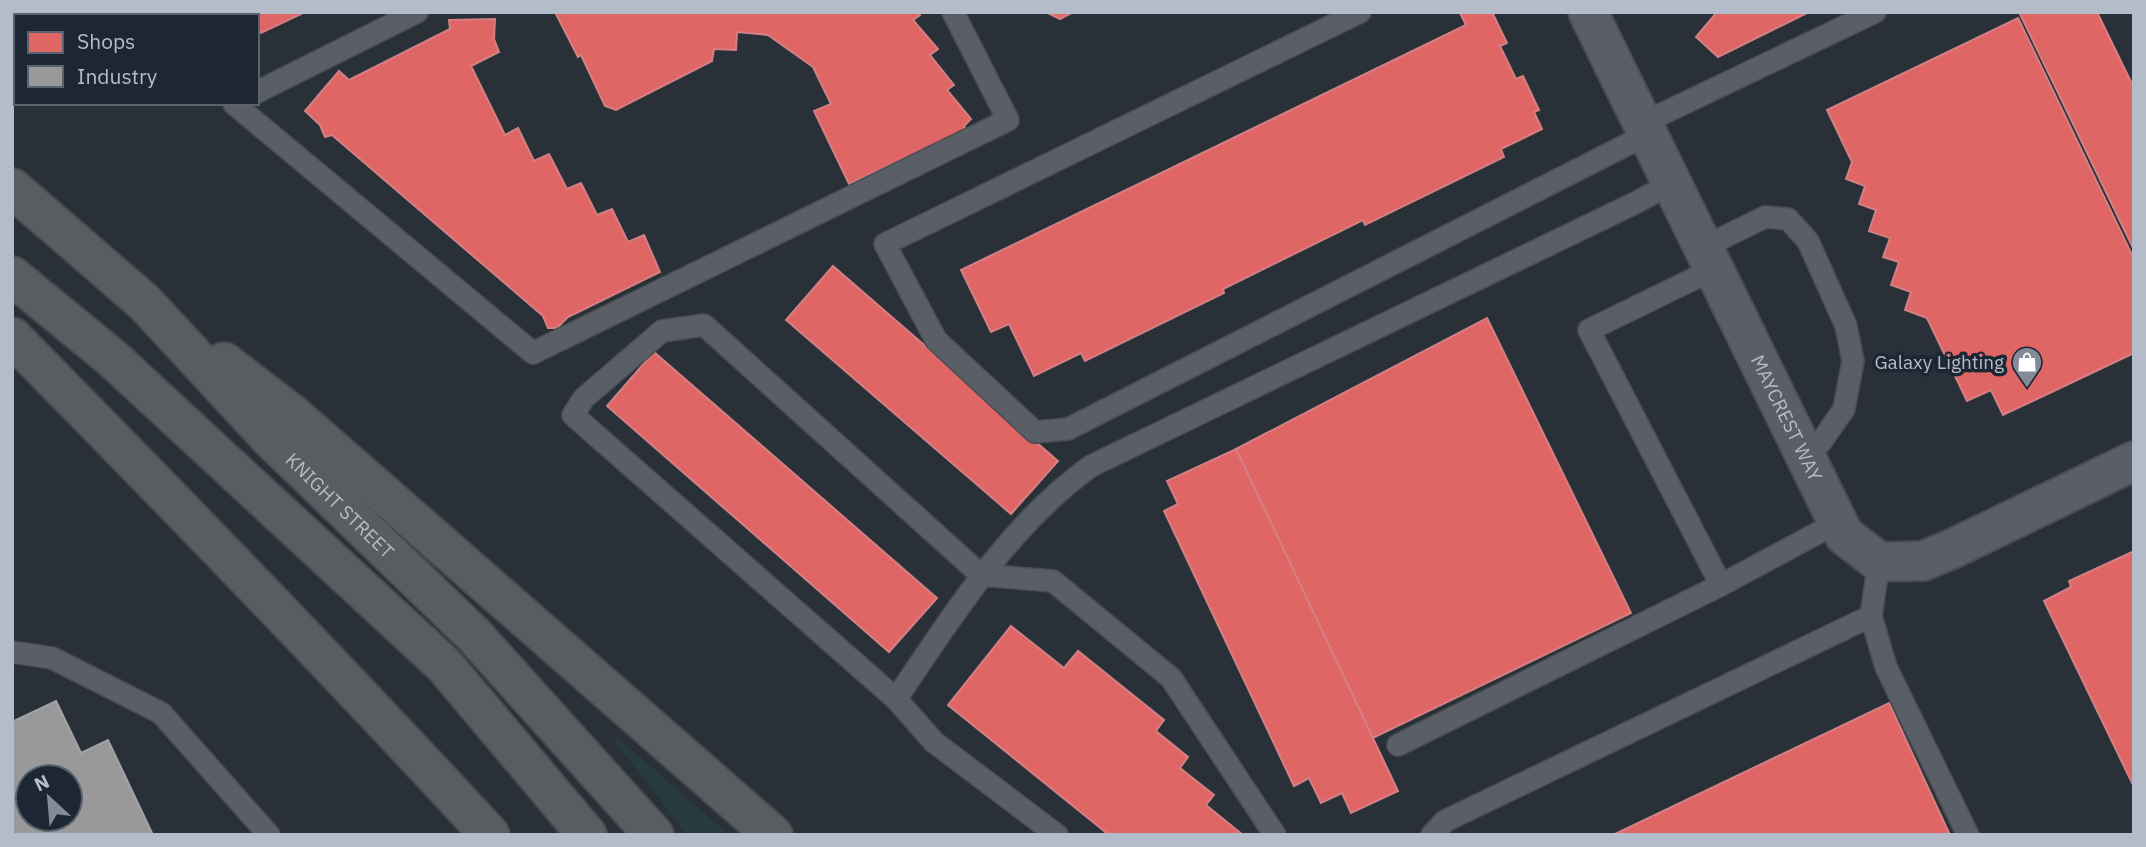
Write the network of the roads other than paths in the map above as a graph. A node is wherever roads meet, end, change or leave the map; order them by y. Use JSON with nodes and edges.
{"nodes":[{"id":1,"x":417,"y":12,"type":"edge"},
{"id":2,"x":953,"y":12,"type":"edge"},
{"id":3,"x":1360,"y":12,"type":"edge"},
{"id":4,"x":1588,"y":12,"type":"edge"},
{"id":5,"x":1875,"y":12,"type":"edge"},
{"id":6,"x":259,"y":91,"type":"edge"},
{"id":7,"x":236,"y":105,"type":"edge"},
{"id":8,"x":1645,"y":128,"type":"junction"},
{"id":9,"x":1672,"y":183,"type":"junction"},
{"id":10,"x":12,"y":188,"type":"edge"},
{"id":11,"x":1709,"y":258,"type":"junction"},
{"id":12,"x":12,"y":276,"type":"edge"},
{"id":13,"x":144,"y":302,"type":"junction"},
{"id":14,"x":12,"y":337,"type":"edge"},
{"id":15,"x":1805,"y":455,"type":"junction"},
{"id":16,"x":2134,"y":461,"type":"edge"},
{"id":17,"x":1838,"y":522,"type":"junction"},
{"id":18,"x":1879,"y":562,"type":"junction"},
{"id":19,"x":981,"y":575,"type":"junction"},
{"id":20,"x":1721,"y":585,"type":"junction"},
{"id":21,"x":1871,"y":616,"type":"junction"},
{"id":22,"x":12,"y":652,"type":"edge"},
{"id":23,"x":896,"y":699,"type":"junction"},
{"id":24,"x":1398,"y":745,"type":"dead end"},
{"id":25,"x":269,"y":835,"type":"edge"},
{"id":26,"x":490,"y":835,"type":"edge"},
{"id":27,"x":587,"y":835,"type":"edge"},
{"id":28,"x":654,"y":835,"type":"edge"},
{"id":29,"x":773,"y":835,"type":"edge"},
{"id":30,"x":1058,"y":835,"type":"edge"},
{"id":31,"x":1275,"y":835,"type":"edge"},
{"id":32,"x":1432,"y":835,"type":"edge"},
{"id":33,"x":1968,"y":835,"type":"edge"}],
"edges":[{"from":1,"to":6,"type":"lane"},
{"from":2,"to":7,"type":"lane"},
{"from":3,"to":8,"type":"lane"},
{"from":4,"to":8,"type":"street","name":"MAYCREST WAY"},
{"from":5,"to":8,"type":"lane"},
{"from":8,"to":9,"type":"street","name":"MAYCREST WAY"},
{"from":9,"to":11,"type":"street","name":"MAYCREST WAY"},
{"from":9,"to":19,"type":"lane"},
{"from":10,"to":13,"type":"highway","name":"KNIGHT STREET"},
{"from":11,"to":15,"type":"street","name":"MAYCREST WAY"},
{"from":11,"to":15,"type":"lane"},
{"from":11,"to":20,"type":"lane"},
{"from":12,"to":27,"type":"highway"},
{"from":13,"to":28,"type":"highway","name":"KNIGHT STREET"},
{"from":13,"to":29,"type":"highway"},
{"from":14,"to":26,"type":"highway"},
{"from":15,"to":17,"type":"street","name":"MAYCREST WAY"},
{"from":16,"to":18,"type":"street"},
{"from":17,"to":18,"type":"street","name":"MAYCREST WAY"},
{"from":17,"to":20,"type":"lane"},
{"from":18,"to":21,"type":"lane"},
{"from":19,"to":23,"type":"lane"},
{"from":19,"to":23,"type":"lane"},
{"from":19,"to":31,"type":"lane"},
{"from":20,"to":24,"type":"lane"},
{"from":21,"to":32,"type":"lane"},
{"from":21,"to":33,"type":"lane"},
{"from":22,"to":25,"type":"lane"},
{"from":23,"to":30,"type":"lane"}]}
